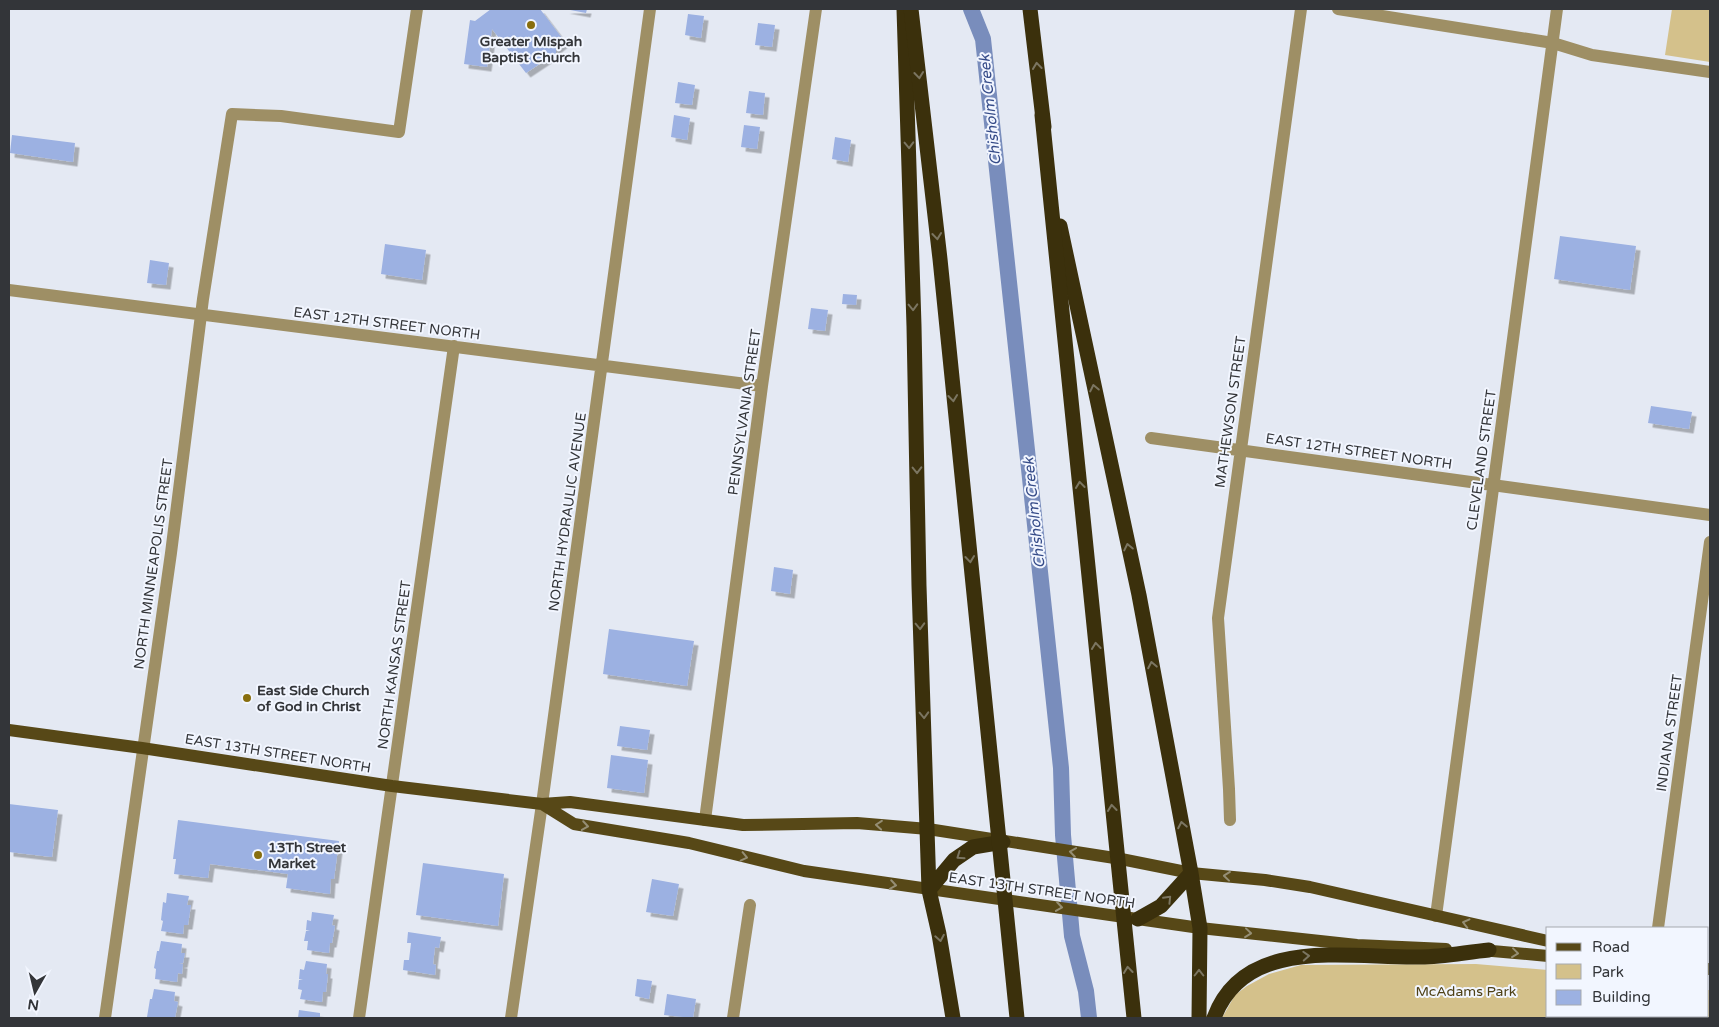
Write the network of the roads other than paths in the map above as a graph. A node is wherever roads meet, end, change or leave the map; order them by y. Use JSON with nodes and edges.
{"nodes":[{"id":1,"x":417,"y":9,"type":"edge"},
{"id":2,"x":650,"y":9,"type":"edge"},
{"id":3,"x":816,"y":9,"type":"edge"},
{"id":4,"x":904,"y":9,"type":"edge"},
{"id":5,"x":911,"y":9,"type":"edge"},
{"id":6,"x":1030,"y":9,"type":"edge"},
{"id":7,"x":1300,"y":9,"type":"edge"},
{"id":8,"x":1338,"y":9,"type":"edge"},
{"id":9,"x":1557,"y":9,"type":"edge"},
{"id":10,"x":1553,"y":43,"type":"junction"},
{"id":11,"x":1710,"y":72,"type":"edge"},
{"id":12,"x":1042,"y":115,"type":"junction"},
{"id":13,"x":9,"y":290,"type":"edge"},
{"id":14,"x":201,"y":314,"type":"junction"},
{"id":15,"x":454,"y":346,"type":"junction"},
{"id":16,"x":602,"y":365,"type":"junction"},
{"id":17,"x":762,"y":386,"type":"junction"},
{"id":18,"x":1151,"y":438,"type":"dead end"},
{"id":19,"x":1240,"y":449,"type":"junction"},
{"id":20,"x":1492,"y":485,"type":"junction"},
{"id":21,"x":1710,"y":515,"type":"edge"},
{"id":22,"x":1710,"y":542,"type":"edge"},
{"id":23,"x":9,"y":730,"type":"edge"},
{"id":24,"x":142,"y":748,"type":"junction"},
{"id":25,"x":392,"y":786,"type":"junction"},
{"id":26,"x":542,"y":804,"type":"junction"},
{"id":27,"x":705,"y":820,"type":"junction"},
{"id":28,"x":1230,"y":820,"type":"dead end"},
{"id":29,"x":928,"y":830,"type":"junction"},
{"id":30,"x":1003,"y":842,"type":"junction"},
{"id":31,"x":1192,"y":872,"type":"junction"},
{"id":32,"x":929,"y":890,"type":"junction"},
{"id":33,"x":750,"y":905,"type":"dead end"},
{"id":34,"x":1436,"y":916,"type":"junction"},
{"id":35,"x":1138,"y":918,"type":"junction"},
{"id":36,"x":1658,"y":927,"type":"edge"},
{"id":37,"x":1200,"y":928,"type":"junction"},
{"id":38,"x":1546,"y":941,"type":"edge"},
{"id":39,"x":1489,"y":950,"type":"junction"},
{"id":40,"x":1546,"y":956,"type":"edge"},
{"id":41,"x":105,"y":1018,"type":"edge"},
{"id":42,"x":359,"y":1018,"type":"edge"},
{"id":43,"x":512,"y":1018,"type":"edge"},
{"id":44,"x":733,"y":1018,"type":"edge"},
{"id":45,"x":953,"y":1018,"type":"edge"},
{"id":46,"x":1017,"y":1018,"type":"edge"},
{"id":47,"x":1134,"y":1018,"type":"edge"},
{"id":48,"x":1199,"y":1018,"type":"edge"},
{"id":49,"x":1214,"y":1018,"type":"edge"}],
"edges":[{"from":1,"to":14,"type":"street","name":"NORTH MINNEAPOLIS STREET"},
{"from":2,"to":16,"type":"street","name":"NORTH HYDRAULIC AVENUE"},
{"from":3,"to":17,"type":"street","name":"PENNSYLVANIA STREET"},
{"from":4,"to":29,"type":"highway","one_way":true},
{"from":5,"to":46,"type":"highway","one_way":true,"bridge":true},
{"from":12,"to":6,"type":"highway","one_way":true},
{"from":7,"to":19,"type":"street","name":"MATHEWSON STREET"},
{"from":8,"to":10,"type":"street"},
{"from":9,"to":10,"type":"street","name":"CLEVELAND STREET"},
{"from":10,"to":11,"type":"street"},
{"from":10,"to":20,"type":"street","name":"CLEVELAND STREET"},
{"from":31,"to":12,"type":"highway","one_way":true,"bridge":true},
{"from":47,"to":12,"type":"highway","one_way":true,"bridge":true},
{"from":13,"to":14,"type":"street","name":"EAST 12TH STREET NORTH"},
{"from":14,"to":15,"type":"street","name":"EAST 12TH STREET NORTH"},
{"from":14,"to":24,"type":"street","name":"NORTH MINNEAPOLIS STREET"},
{"from":15,"to":16,"type":"street","name":"EAST 12TH STREET NORTH"},
{"from":15,"to":25,"type":"street","name":"NORTH KANSAS STREET"},
{"from":16,"to":17,"type":"street","name":"EAST 12TH STREET NORTH"},
{"from":16,"to":26,"type":"street","name":"NORTH HYDRAULIC AVENUE"},
{"from":17,"to":27,"type":"street","name":"PENNSYLVANIA STREET"},
{"from":18,"to":19,"type":"street","name":"EAST 12TH STREET NORTH"},
{"from":19,"to":20,"type":"street","name":"EAST 12TH STREET NORTH"},
{"from":19,"to":28,"type":"street","name":"MATHEWSON STREET"},
{"from":20,"to":21,"type":"street","name":"EAST 12TH STREET NORTH"},
{"from":20,"to":34,"type":"street","name":"CLEVELAND STREET"},
{"from":22,"to":36,"type":"street","name":"INDIANA STREET"},
{"from":23,"to":24,"type":"main road","name":"EAST 13TH STREET NORTH"},
{"from":24,"to":25,"type":"main road","name":"EAST 13TH STREET NORTH"},
{"from":24,"to":41,"type":"street","name":"NORTH MINNEAPOLIS STREET"},
{"from":25,"to":26,"type":"main road","name":"EAST 13TH STREET NORTH"},
{"from":25,"to":42,"type":"street","name":"NORTH KANSAS STREET"},
{"from":26,"to":27,"type":"main road","name":"EAST 13TH STREET NORTH"},
{"from":26,"to":32,"type":"main road","name":"EAST 13TH STREET NORTH","one_way":true},
{"from":26,"to":43,"type":"street","name":"NORTH HYDRAULIC AVENUE"},
{"from":29,"to":27,"type":"main road","name":"EAST 13TH STREET NORTH","one_way":true},
{"from":29,"to":30,"type":"main road","name":"EAST 13TH STREET NORTH"},
{"from":29,"to":32,"type":"highway"},
{"from":31,"to":30,"type":"main road","name":"EAST 13TH STREET NORTH","one_way":true},
{"from":30,"to":32,"type":"highway","one_way":true},
{"from":34,"to":31,"type":"main road","name":"EAST 13TH STREET NORTH","one_way":true},
{"from":35,"to":31,"type":"highway","one_way":true},
{"from":31,"to":37,"type":"highway"},
{"from":32,"to":35,"type":"main road","name":"EAST 13TH STREET NORTH","one_way":true},
{"from":32,"to":45,"type":"highway","one_way":true},
{"from":33,"to":44,"type":"street"},
{"from":38,"to":34,"type":"main road","name":"EAST 13TH STREET NORTH","one_way":true},
{"from":35,"to":37,"type":"main road","name":"EAST 13TH STREET NORTH"},
{"from":37,"to":39,"type":"main road","name":"EAST 13TH STREET NORTH","one_way":true},
{"from":48,"to":37,"type":"highway","one_way":true},
{"from":39,"to":40,"type":"main road","name":"EAST 13TH STREET NORTH","one_way":true},
{"from":49,"to":39,"type":"highway","one_way":true}]}
